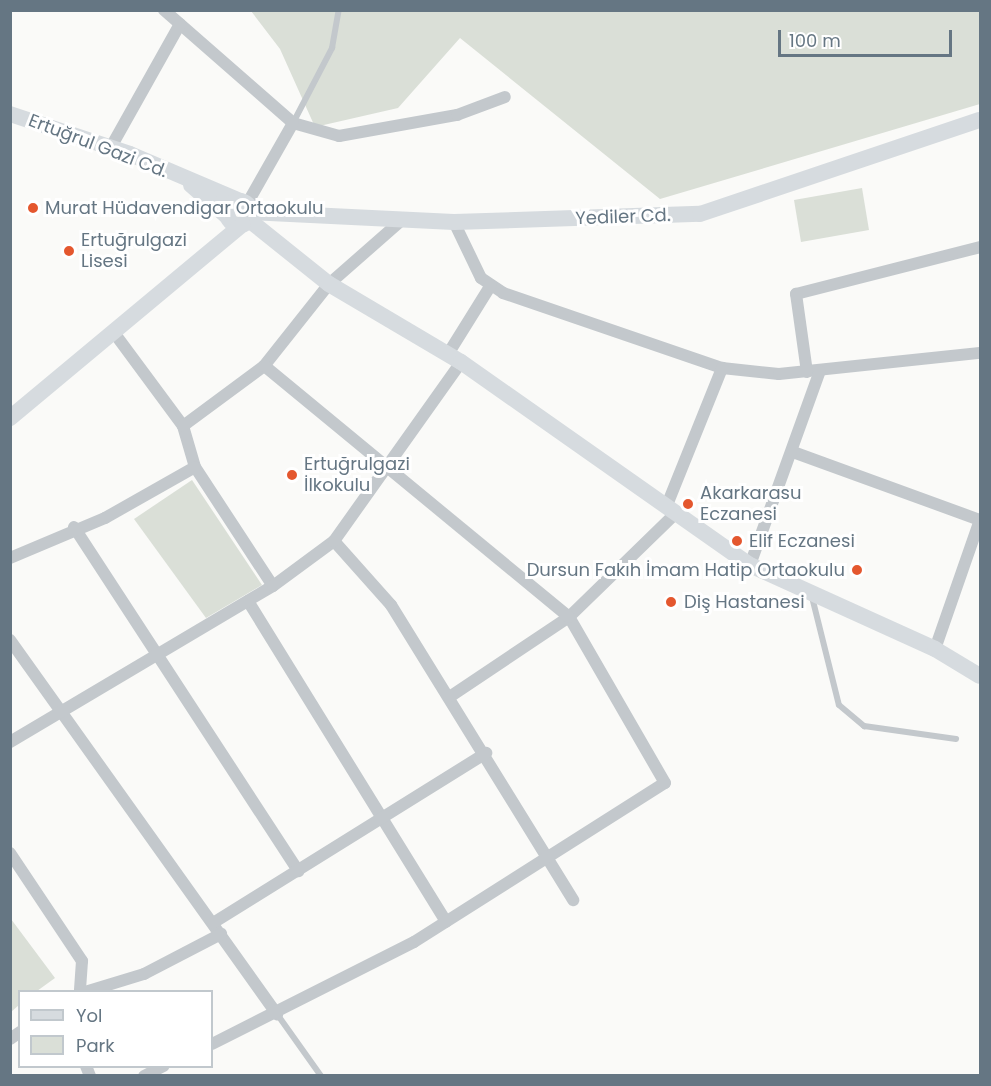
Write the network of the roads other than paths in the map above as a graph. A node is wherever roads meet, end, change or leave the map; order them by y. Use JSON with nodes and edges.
{"nodes":[{"id":1,"x":164,"y":10,"type":"edge"},
{"id":2,"x":339,"y":10,"type":"edge"},
{"id":3,"x":180,"y":24,"type":"junction"},
{"id":4,"x":506,"y":97,"type":"dead end"},
{"id":5,"x":10,"y":114,"type":"edge"},
{"id":6,"x":981,"y":120,"type":"edge"},
{"id":7,"x":293,"y":123,"type":"junction"},
{"id":8,"x":111,"y":147,"type":"junction"},
{"id":9,"x":241,"y":214,"type":"junction"},
{"id":10,"x":404,"y":219,"type":"junction"},
{"id":11,"x":454,"y":222,"type":"junction"},
{"id":12,"x":981,"y":247,"type":"edge"},
{"id":13,"x":329,"y":284,"type":"junction"},
{"id":14,"x":491,"y":285,"type":"junction"},
{"id":15,"x":115,"y":334,"type":"junction"},
{"id":16,"x":981,"y":353,"type":"edge"},
{"id":17,"x":455,"y":358,"type":"junction"},
{"id":18,"x":264,"y":366,"type":"junction"},
{"id":19,"x":722,"y":368,"type":"junction"},
{"id":20,"x":814,"y":371,"type":"junction"},
{"id":21,"x":10,"y":418,"type":"edge"},
{"id":22,"x":183,"y":426,"type":"junction"},
{"id":23,"x":793,"y":452,"type":"junction"},
{"id":24,"x":388,"y":465,"type":"junction"},
{"id":25,"x":195,"y":467,"type":"junction"},
{"id":26,"x":672,"y":509,"type":"junction"},
{"id":27,"x":980,"y":520,"type":"edge"},
{"id":28,"x":74,"y":527,"type":"junction"},
{"id":29,"x":334,"y":541,"type":"junction"},
{"id":30,"x":10,"y":558,"type":"edge"},
{"id":31,"x":750,"y":565,"type":"junction"},
{"id":32,"x":273,"y":586,"type":"junction"},
{"id":33,"x":812,"y":596,"type":"junction"},
{"id":34,"x":249,"y":601,"type":"junction"},
{"id":35,"x":569,"y":617,"type":"junction"},
{"id":36,"x":10,"y":640,"type":"edge"},
{"id":37,"x":935,"y":649,"type":"junction"},
{"id":38,"x":159,"y":655,"type":"junction"},
{"id":39,"x":981,"y":676,"type":"edge"},
{"id":40,"x":451,"y":696,"type":"junction"},
{"id":41,"x":64,"y":713,"type":"junction"},
{"id":42,"x":956,"y":739,"type":"dead end"},
{"id":43,"x":10,"y":742,"type":"edge"},
{"id":44,"x":486,"y":753,"type":"junction"},
{"id":45,"x":382,"y":820,"type":"junction"},
{"id":46,"x":10,"y":853,"type":"edge"},
{"id":47,"x":549,"y":857,"type":"junction"},
{"id":48,"x":298,"y":871,"type":"junction"},
{"id":49,"x":573,"y":900,"type":"dead end"},
{"id":50,"x":446,"y":922,"type":"junction"},
{"id":51,"x":213,"y":923,"type":"junction"},
{"id":52,"x":221,"y":934,"type":"junction"},
{"id":53,"x":80,"y":990,"type":"edge"},
{"id":54,"x":92,"y":990,"type":"edge"},
{"id":55,"x":277,"y":1014,"type":"junction"},
{"id":56,"x":213,"y":1044,"type":"edge"},
{"id":57,"x":160,"y":1068,"type":"edge"},
{"id":58,"x":144,"y":1076,"type":"edge"},
{"id":59,"x":321,"y":1076,"type":"edge"}],
"edges":[{"from":1,"to":3,"type":"street"},
{"from":2,"to":7,"type":"lane"},
{"from":3,"to":7,"type":"street"},
{"from":3,"to":8,"type":"street"},
{"from":4,"to":7,"type":"street"},
{"from":5,"to":8,"type":"street","name":"Ertuğrul Gazi Cd."},
{"from":6,"to":11,"type":"street","name":"Yediler Cd."},
{"from":7,"to":9,"type":"street"},
{"from":8,"to":9,"type":"street","name":"Ertuğrul Gazi Cd."},
{"from":9,"to":10,"type":"street","name":"Yediler Cd."},
{"from":9,"to":13,"type":"street","name":"Ertuğrul Gazi Cd."},
{"from":9,"to":15,"type":"street"},
{"from":10,"to":11,"type":"street","name":"Yediler Cd."},
{"from":10,"to":13,"type":"street"},
{"from":11,"to":14,"type":"street"},
{"from":12,"to":20,"type":"street"},
{"from":13,"to":17,"type":"street","name":"Ertuğrul Gazi Cd."},
{"from":13,"to":18,"type":"street"},
{"from":14,"to":17,"type":"street"},
{"from":14,"to":19,"type":"street"},
{"from":15,"to":21,"type":"street"},
{"from":15,"to":22,"type":"street"},
{"from":16,"to":20,"type":"street"},
{"from":17,"to":24,"type":"street"},
{"from":17,"to":26,"type":"street","name":"Ertuğrul Gazi Cd."},
{"from":18,"to":22,"type":"street"},
{"from":18,"to":24,"type":"street"},
{"from":19,"to":20,"type":"street"},
{"from":19,"to":26,"type":"street"},
{"from":20,"to":23,"type":"street"},
{"from":22,"to":25,"type":"street"},
{"from":23,"to":27,"type":"street"},
{"from":23,"to":31,"type":"street"},
{"from":24,"to":29,"type":"street"},
{"from":24,"to":35,"type":"street"},
{"from":25,"to":28,"type":"street"},
{"from":25,"to":32,"type":"street"},
{"from":26,"to":31,"type":"street","name":"Ertuğrul Gazi Cd."},
{"from":26,"to":35,"type":"street"},
{"from":27,"to":37,"type":"street"},
{"from":28,"to":30,"type":"street"},
{"from":28,"to":38,"type":"street"},
{"from":29,"to":32,"type":"street"},
{"from":29,"to":40,"type":"street"},
{"from":31,"to":33,"type":"street","name":"Ertuğrul Gazi Cd."},
{"from":32,"to":34,"type":"street"},
{"from":33,"to":37,"type":"street","name":"Ertuğrul Gazi Cd."},
{"from":33,"to":42,"type":"lane"},
{"from":34,"to":38,"type":"street"},
{"from":34,"to":45,"type":"street"},
{"from":35,"to":40,"type":"street"},
{"from":35,"to":47,"type":"street"},
{"from":36,"to":41,"type":"street"},
{"from":37,"to":39,"type":"street","name":"Ertuğrul Gazi Cd."},
{"from":38,"to":41,"type":"street"},
{"from":38,"to":48,"type":"street"},
{"from":40,"to":44,"type":"street"},
{"from":41,"to":43,"type":"street"},
{"from":41,"to":51,"type":"street"},
{"from":44,"to":45,"type":"street"},
{"from":44,"to":47,"type":"street"},
{"from":45,"to":48,"type":"street"},
{"from":45,"to":50,"type":"street"},
{"from":46,"to":53,"type":"street"},
{"from":47,"to":49,"type":"street"},
{"from":47,"to":50,"type":"street"},
{"from":48,"to":51,"type":"street"},
{"from":50,"to":55,"type":"street"},
{"from":51,"to":52,"type":"street"},
{"from":52,"to":54,"type":"street"},
{"from":52,"to":55,"type":"street"},
{"from":55,"to":56,"type":"street"},
{"from":55,"to":59,"type":"lane"},
{"from":57,"to":58,"type":"street"}]}
